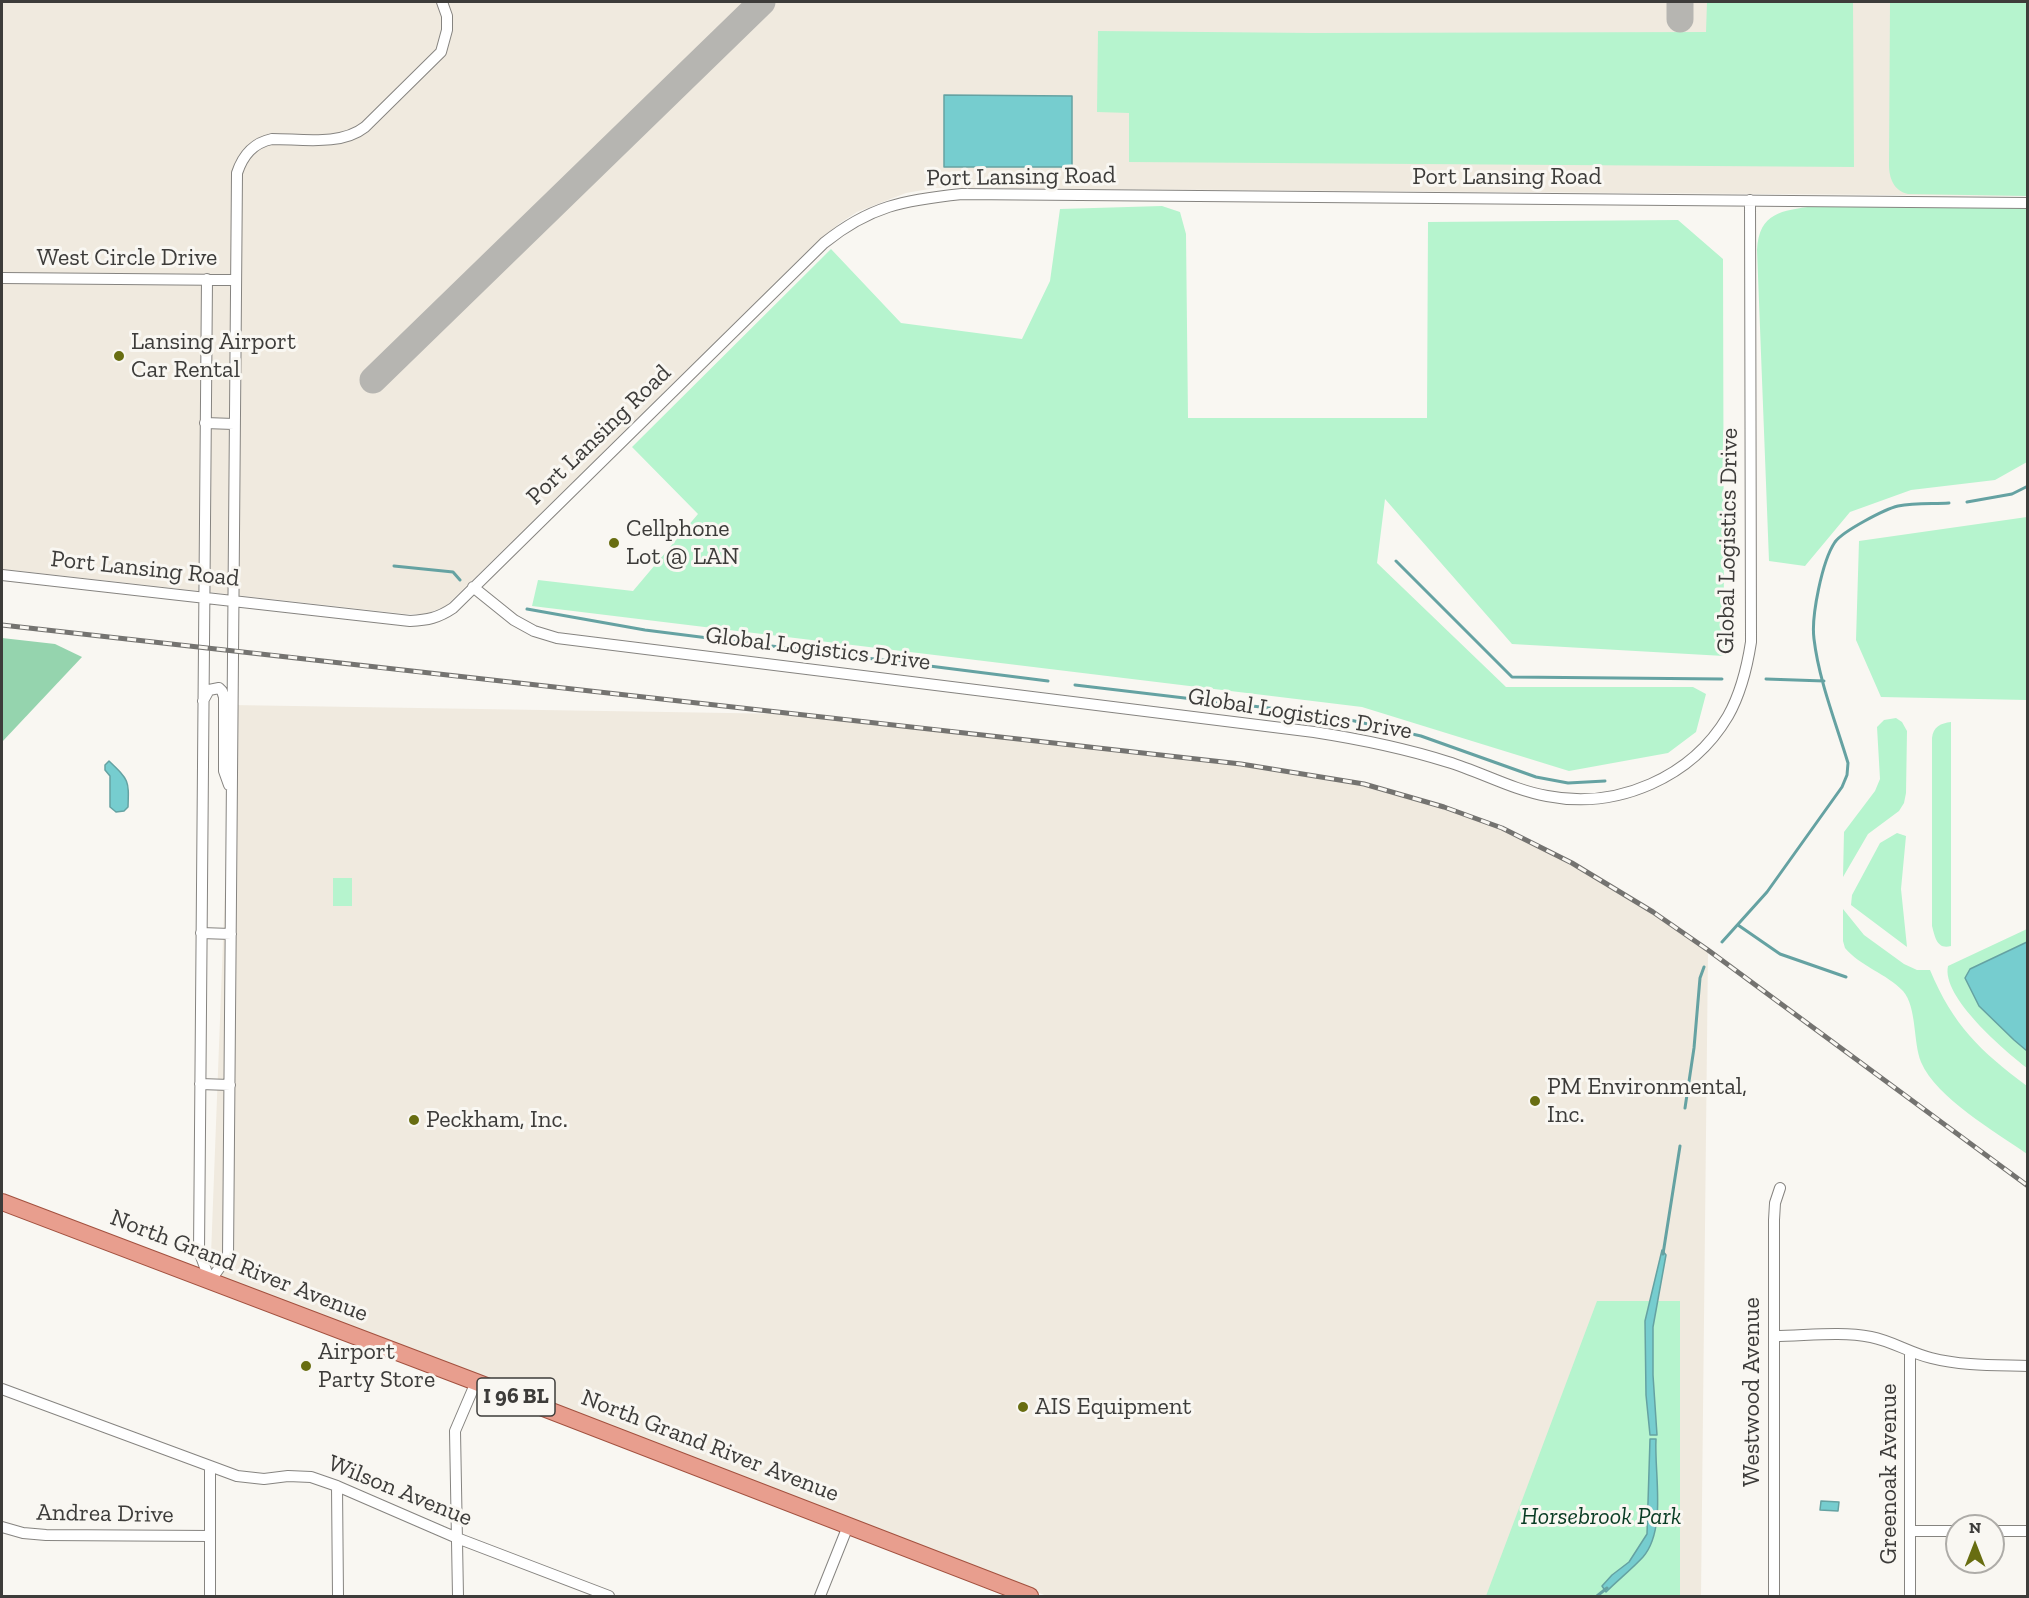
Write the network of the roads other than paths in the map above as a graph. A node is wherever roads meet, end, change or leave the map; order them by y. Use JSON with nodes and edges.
{"nodes":[{"id":1,"x":442,"y":2,"type":"edge"},
{"id":2,"x":1750,"y":200,"type":"junction"},
{"id":3,"x":2028,"y":203,"type":"edge"},
{"id":4,"x":2,"y":278,"type":"edge"},
{"id":5,"x":207,"y":279,"type":"junction"},
{"id":6,"x":235,"y":280,"type":"junction"},
{"id":7,"x":205,"y":423,"type":"junction"},
{"id":8,"x":234,"y":424,"type":"junction"},
{"id":9,"x":2,"y":574,"type":"edge"},
{"id":10,"x":473,"y":587,"type":"junction"},
{"id":11,"x":204,"y":597,"type":"junction"},
{"id":12,"x":232,"y":600,"type":"junction"},
{"id":13,"x":203,"y":701,"type":"junction"},
{"id":14,"x":232,"y":794,"type":"junction"},
{"id":15,"x":201,"y":933,"type":"junction"},
{"id":16,"x":231,"y":934,"type":"junction"},
{"id":17,"x":200,"y":1084,"type":"junction"},
{"id":18,"x":230,"y":1085,"type":"junction"},
{"id":19,"x":1780,"y":1188,"type":"dead end"},
{"id":20,"x":2,"y":1202,"type":"edge"},
{"id":21,"x":210,"y":1281,"type":"junction"},
{"id":22,"x":1774,"y":1336,"type":"junction"},
{"id":23,"x":1910,"y":1352,"type":"junction"},
{"id":24,"x":2028,"y":1366,"type":"edge"},
{"id":25,"x":476,"y":1382,"type":"junction"},
{"id":26,"x":2,"y":1389,"type":"edge"},
{"id":27,"x":210,"y":1468,"type":"junction"},
{"id":28,"x":337,"y":1486,"type":"junction"},
{"id":29,"x":848,"y":1526,"type":"junction"},
{"id":30,"x":2,"y":1527,"type":"edge"},
{"id":31,"x":1910,"y":1531,"type":"junction"},
{"id":32,"x":1945,"y":1531,"type":"edge"},
{"id":33,"x":2005,"y":1531,"type":"edge"},
{"id":34,"x":2028,"y":1531,"type":"edge"},
{"id":35,"x":210,"y":1536,"type":"junction"},
{"id":36,"x":457,"y":1538,"type":"junction"},
{"id":37,"x":1011,"y":1593,"type":"edge"},
{"id":38,"x":210,"y":1596,"type":"edge"},
{"id":39,"x":338,"y":1596,"type":"edge"},
{"id":40,"x":458,"y":1596,"type":"edge"},
{"id":41,"x":609,"y":1596,"type":"edge"},
{"id":42,"x":820,"y":1596,"type":"edge"},
{"id":43,"x":1030,"y":1596,"type":"edge"},
{"id":44,"x":1774,"y":1596,"type":"edge"},
{"id":45,"x":1910,"y":1596,"type":"edge"}],
"edges":[{"from":1,"to":6,"type":"street","name":"West Circle Drive"},
{"from":2,"to":3,"type":"street","name":"Port Lansing Road"},
{"from":2,"to":10,"type":"street","name":"Port Lansing Road"},
{"from":2,"to":10,"type":"street","name":"Global Logistics Drive"},
{"from":4,"to":5,"type":"street","name":"West Circle Drive"},
{"from":5,"to":6,"type":"street","name":"West Circle Drive"},
{"from":5,"to":7,"type":"street"},
{"from":6,"to":8,"type":"street"},
{"from":7,"to":8,"type":"street"},
{"from":7,"to":11,"type":"street"},
{"from":8,"to":12,"type":"street"},
{"from":9,"to":11,"type":"street","name":"Port Lansing Road"},
{"from":10,"to":12,"type":"street","name":"Port Lansing Road"},
{"from":11,"to":12,"type":"street","name":"Port Lansing Road"},
{"from":11,"to":13,"type":"street"},
{"from":12,"to":14,"type":"street"},
{"from":13,"to":14,"type":"street"},
{"from":13,"to":15,"type":"street"},
{"from":14,"to":16,"type":"street"},
{"from":15,"to":16,"type":"street"},
{"from":15,"to":17,"type":"street"},
{"from":16,"to":18,"type":"street"},
{"from":17,"to":18,"type":"street"},
{"from":17,"to":21,"type":"street"},
{"from":18,"to":21,"type":"street"},
{"from":19,"to":22,"type":"street","name":"Westwood Avenue"},
{"from":20,"to":21,"type":"main road","name":"North Grand River Avenue","number":"I 96 BL"},
{"from":21,"to":25,"type":"main road","name":"North Grand River Avenue","number":"I 96 BL"},
{"from":22,"to":23,"type":"street"},
{"from":22,"to":44,"type":"street","name":"Westwood Avenue"},
{"from":23,"to":24,"type":"street"},
{"from":23,"to":31,"type":"street","name":"Greenoak Avenue"},
{"from":25,"to":29,"type":"main road","name":"North Grand River Avenue","number":"I 96 BL"},
{"from":25,"to":36,"type":"street"},
{"from":26,"to":27,"type":"street","name":"Wilson Avenue"},
{"from":27,"to":28,"type":"street","name":"Wilson Avenue"},
{"from":27,"to":35,"type":"street"},
{"from":28,"to":36,"type":"street","name":"Wilson Avenue"},
{"from":28,"to":39,"type":"street"},
{"from":29,"to":37,"type":"main road","name":"North Grand River Avenue","number":"I 96 BL"},
{"from":29,"to":42,"type":"street"},
{"from":30,"to":35,"type":"street","name":"Andrea Drive"},
{"from":31,"to":32,"type":"street"},
{"from":31,"to":45,"type":"street","name":"Greenoak Avenue"},
{"from":33,"to":34,"type":"street"},
{"from":35,"to":38,"type":"street"},
{"from":36,"to":40,"type":"street"},
{"from":36,"to":41,"type":"street","name":"Wilson Avenue"},
{"from":37,"to":43,"type":"main road","name":"North Grand River Avenue","number":"I 96 BL"}]}
